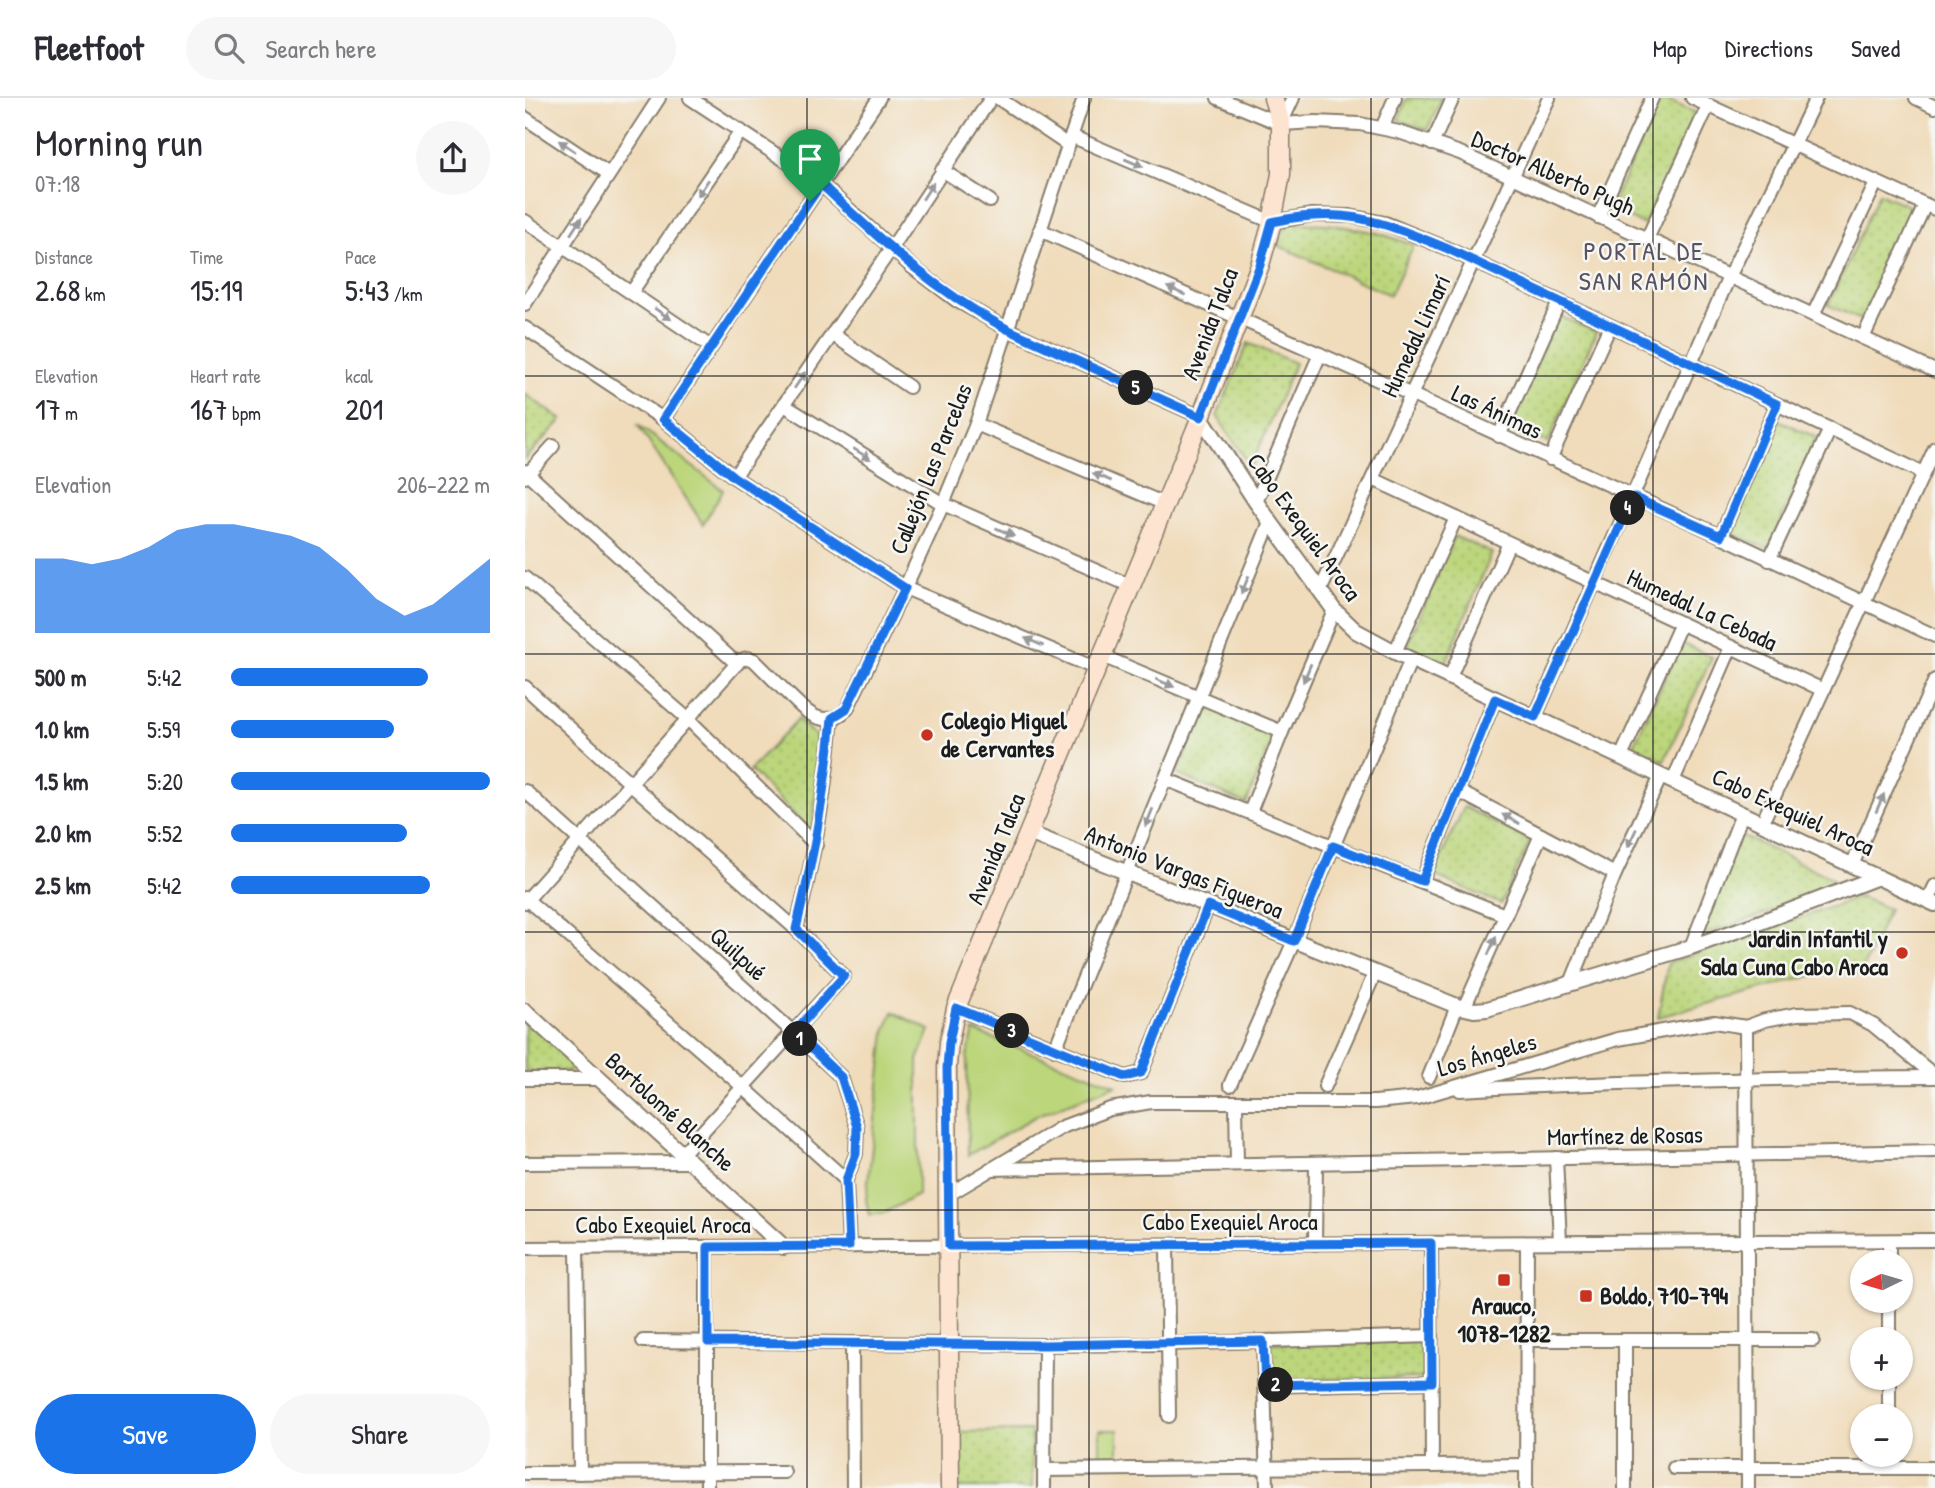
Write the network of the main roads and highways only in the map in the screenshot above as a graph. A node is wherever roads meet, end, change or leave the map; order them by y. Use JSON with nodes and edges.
{"nodes":[{"id":1,"x":1273,"y":98,"type":"edge"},
{"id":2,"x":950,"y":1488,"type":"edge"}],
"edges":[{"from":1,"to":2,"type":"main road","name":"Avenida Talca"}]}
